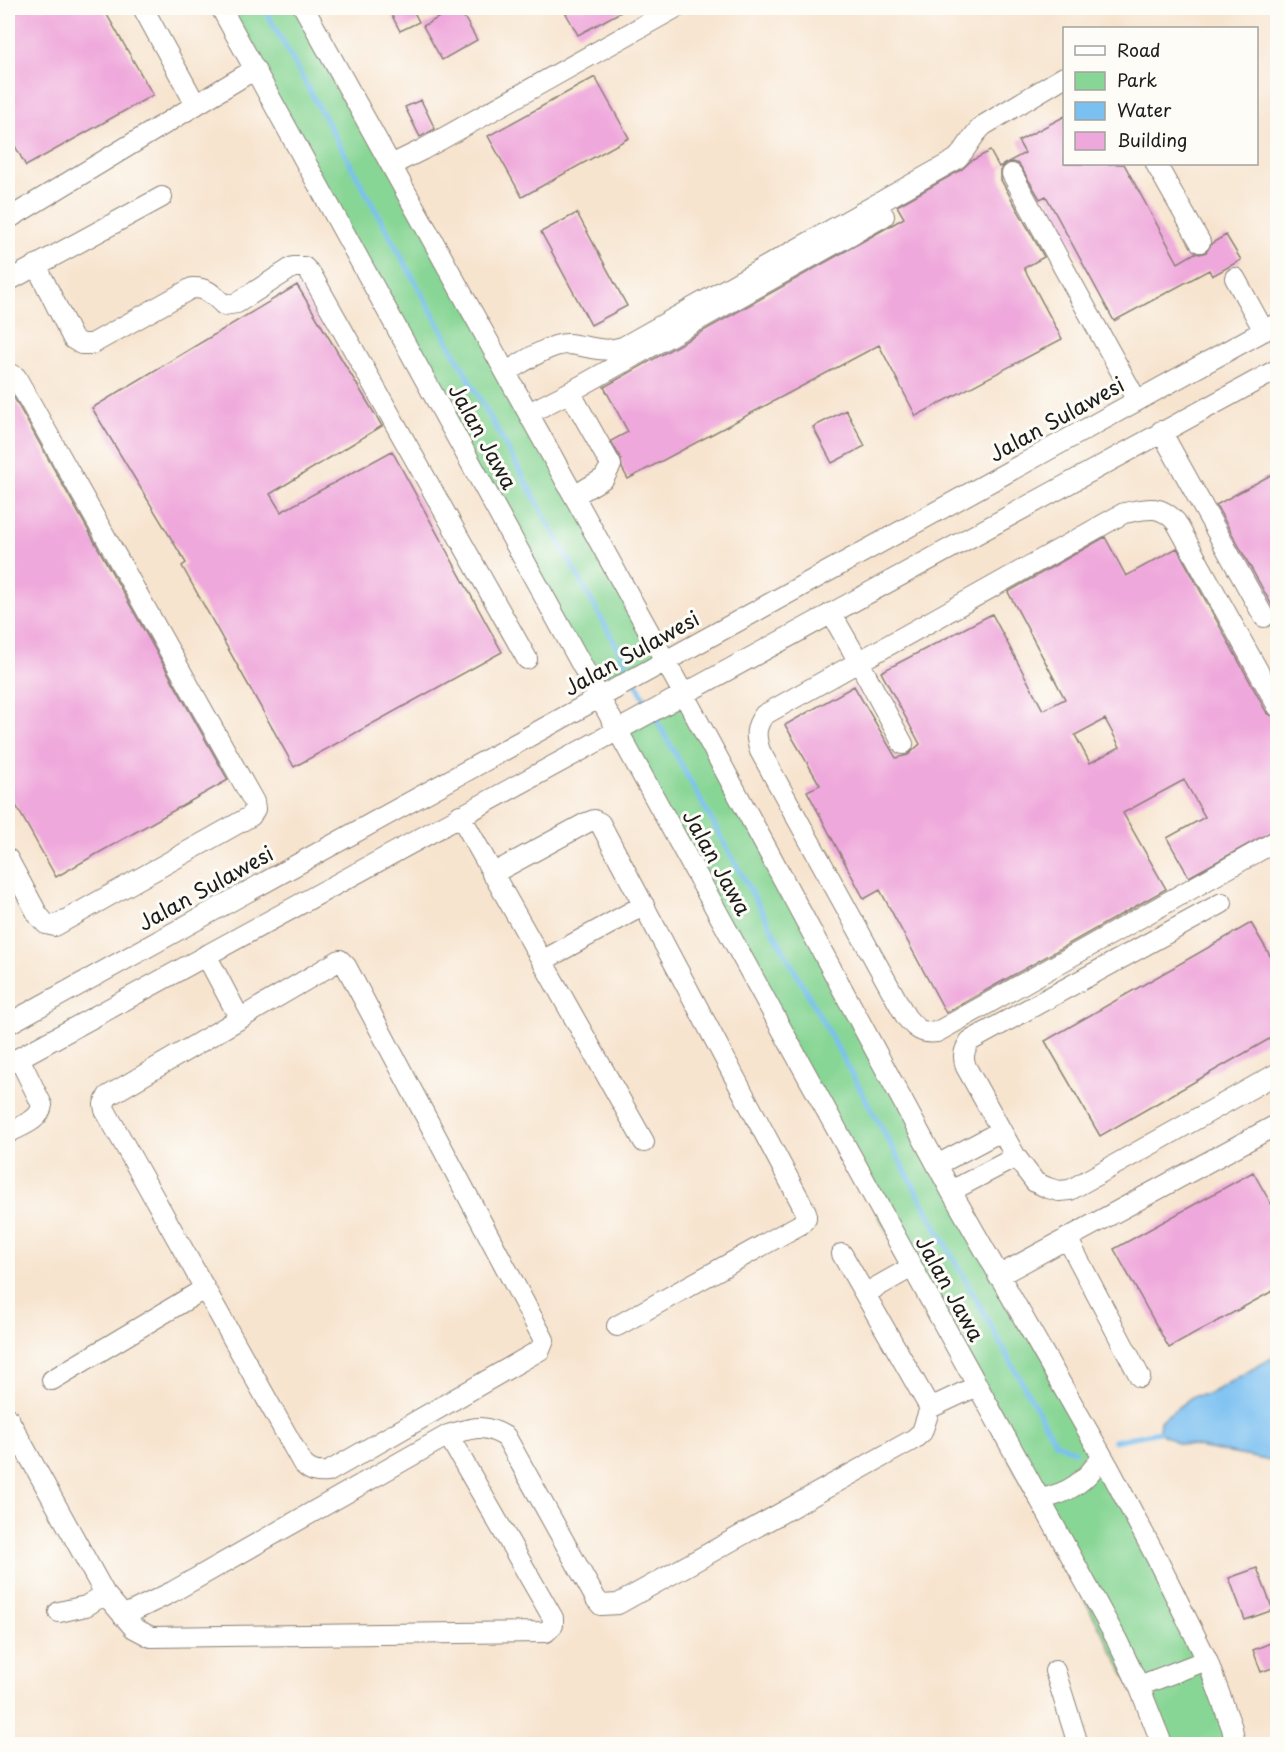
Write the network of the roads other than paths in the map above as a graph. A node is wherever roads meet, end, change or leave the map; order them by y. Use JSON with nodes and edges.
{"nodes":[{"id":1,"x":143,"y":8,"type":"edge"},
{"id":2,"x":221,"y":8,"type":"edge"},
{"id":3,"x":304,"y":8,"type":"edge"},
{"id":4,"x":674,"y":8,"type":"edge"},
{"id":5,"x":255,"y":69,"type":"junction"},
{"id":6,"x":1063,"y":78,"type":"edge"},
{"id":7,"x":196,"y":105,"type":"junction"},
{"id":8,"x":392,"y":165,"type":"junction"},
{"id":9,"x":1157,"y":165,"type":"edge"},
{"id":10,"x":1012,"y":174,"type":"dead end"},
{"id":11,"x":162,"y":197,"type":"dead end"},
{"id":12,"x":884,"y":216,"type":"dead end"},
{"id":13,"x":8,"y":219,"type":"edge"},
{"id":14,"x":1200,"y":242,"type":"dead end"},
{"id":15,"x":36,"y":265,"type":"junction"},
{"id":16,"x":1235,"y":278,"type":"dead end"},
{"id":17,"x":8,"y":281,"type":"edge"},
{"id":18,"x":1271,"y":327,"type":"edge"},
{"id":19,"x":1278,"y":369,"type":"edge"},
{"id":20,"x":506,"y":372,"type":"junction"},
{"id":21,"x":8,"y":373,"type":"edge"},
{"id":22,"x":570,"y":392,"type":"junction"},
{"id":23,"x":1137,"y":401,"type":"junction"},
{"id":24,"x":529,"y":413,"type":"junction"},
{"id":25,"x":1161,"y":431,"type":"junction"},
{"id":26,"x":574,"y":496,"type":"junction"},
{"id":27,"x":831,"y":613,"type":"junction"},
{"id":28,"x":1264,"y":617,"type":"dead end"},
{"id":29,"x":527,"y":658,"type":"dead end"},
{"id":30,"x":859,"y":662,"type":"junction"},
{"id":31,"x":658,"y":664,"type":"junction"},
{"id":32,"x":607,"y":693,"type":"junction"},
{"id":33,"x":676,"y":697,"type":"junction"},
{"id":34,"x":1278,"y":707,"type":"edge"},
{"id":35,"x":624,"y":725,"type":"junction"},
{"id":36,"x":903,"y":744,"type":"dead end"},
{"id":37,"x":460,"y":815,"type":"junction"},
{"id":38,"x":1278,"y":840,"type":"edge"},
{"id":39,"x":8,"y":858,"type":"edge"},
{"id":40,"x":492,"y":874,"type":"junction"},
{"id":41,"x":1222,"y":903,"type":"dead end"},
{"id":42,"x":644,"y":905,"type":"junction"},
{"id":43,"x":206,"y":955,"type":"junction"},
{"id":44,"x":542,"y":961,"type":"junction"},
{"id":45,"x":240,"y":1019,"type":"junction"},
{"id":46,"x":8,"y":1024,"type":"edge"},
{"id":47,"x":13,"y":1061,"type":"edge"},
{"id":48,"x":1278,"y":1073,"type":"edge"},
{"id":49,"x":1278,"y":1124,"type":"edge"},
{"id":50,"x":1000,"y":1131,"type":"junction"},
{"id":51,"x":8,"y":1133,"type":"edge"},
{"id":52,"x":645,"y":1142,"type":"dead end"},
{"id":53,"x":1016,"y":1157,"type":"junction"},
{"id":54,"x":937,"y":1165,"type":"junction"},
{"id":55,"x":951,"y":1191,"type":"junction"},
{"id":56,"x":1067,"y":1238,"type":"junction"},
{"id":57,"x":843,"y":1254,"type":"dead end"},
{"id":58,"x":912,"y":1268,"type":"junction"},
{"id":59,"x":998,"y":1276,"type":"junction"},
{"id":60,"x":204,"y":1289,"type":"junction"},
{"id":61,"x":866,"y":1293,"type":"junction"},
{"id":62,"x":617,"y":1326,"type":"dead end"},
{"id":63,"x":1140,"y":1377,"type":"dead end"},
{"id":64,"x":52,"y":1380,"type":"dead end"},
{"id":65,"x":977,"y":1386,"type":"junction"},
{"id":66,"x":930,"y":1408,"type":"junction"},
{"id":67,"x":8,"y":1418,"type":"edge"},
{"id":68,"x":448,"y":1435,"type":"junction"},
{"id":69,"x":1102,"y":1456,"type":"junction"},
{"id":70,"x":1040,"y":1499,"type":"junction"},
{"id":71,"x":105,"y":1594,"type":"junction"},
{"id":72,"x":59,"y":1612,"type":"dead end"},
{"id":73,"x":123,"y":1616,"type":"junction"},
{"id":74,"x":1207,"y":1660,"type":"junction"},
{"id":75,"x":1055,"y":1671,"type":"dead end"},
{"id":76,"x":1139,"y":1686,"type":"junction"},
{"id":77,"x":1078,"y":1744,"type":"edge"},
{"id":78,"x":1162,"y":1744,"type":"edge"},
{"id":79,"x":1235,"y":1744,"type":"edge"}],
"edges":[{"from":1,"to":7,"type":"street"},
{"from":2,"to":5,"type":"street","name":"Jalan Jawa"},
{"from":3,"to":8,"type":"street"},
{"from":4,"to":8,"type":"street"},
{"from":5,"to":7,"type":"street"},
{"from":5,"to":32,"type":"street","name":"Jalan Jawa"},
{"from":6,"to":20,"type":"street"},
{"from":7,"to":13,"type":"street"},
{"from":8,"to":20,"type":"street"},
{"from":9,"to":14,"type":"street"},
{"from":10,"to":23,"type":"street"},
{"from":11,"to":15,"type":"street"},
{"from":12,"to":22,"type":"street"},
{"from":15,"to":17,"type":"street"},
{"from":15,"to":29,"type":"street"},
{"from":16,"to":18,"type":"street"},
{"from":18,"to":23,"type":"street","name":"Jalan Sulawesi"},
{"from":19,"to":25,"type":"street"},
{"from":20,"to":24,"type":"street"},
{"from":21,"to":39,"type":"street"},
{"from":22,"to":24,"type":"street"},
{"from":22,"to":26,"type":"street"},
{"from":23,"to":31,"type":"street","name":"Jalan Sulawesi"},
{"from":24,"to":26,"type":"street"},
{"from":25,"to":27,"type":"street"},
{"from":25,"to":28,"type":"street"},
{"from":26,"to":31,"type":"street"},
{"from":27,"to":30,"type":"street"},
{"from":27,"to":33,"type":"street"},
{"from":30,"to":34,"type":"street"},
{"from":30,"to":36,"type":"street"},
{"from":30,"to":38,"type":"street"},
{"from":31,"to":32,"type":"street","name":"Jalan Sulawesi"},
{"from":31,"to":33,"type":"street"},
{"from":32,"to":35,"type":"street","name":"Jalan Jawa"},
{"from":32,"to":46,"type":"street","name":"Jalan Sulawesi"},
{"from":33,"to":35,"type":"street"},
{"from":33,"to":54,"type":"street"},
{"from":35,"to":37,"type":"street"},
{"from":35,"to":58,"type":"street","name":"Jalan Jawa"},
{"from":37,"to":40,"type":"street"},
{"from":37,"to":43,"type":"street"},
{"from":40,"to":42,"type":"street"},
{"from":40,"to":44,"type":"street"},
{"from":41,"to":50,"type":"street"},
{"from":42,"to":44,"type":"street"},
{"from":42,"to":62,"type":"street"},
{"from":43,"to":45,"type":"street"},
{"from":43,"to":47,"type":"street"},
{"from":44,"to":52,"type":"street"},
{"from":45,"to":60,"type":"street"},
{"from":45,"to":60,"type":"street"},
{"from":47,"to":51,"type":"street"},
{"from":48,"to":53,"type":"street"},
{"from":49,"to":56,"type":"street"},
{"from":50,"to":53,"type":"street"},
{"from":50,"to":54,"type":"street"},
{"from":53,"to":55,"type":"street"},
{"from":54,"to":55,"type":"street"},
{"from":55,"to":59,"type":"street"},
{"from":56,"to":59,"type":"street"},
{"from":56,"to":63,"type":"street"},
{"from":57,"to":61,"type":"street"},
{"from":58,"to":61,"type":"street"},
{"from":58,"to":65,"type":"street","name":"Jalan Jawa"},
{"from":59,"to":69,"type":"street"},
{"from":60,"to":64,"type":"street"},
{"from":61,"to":66,"type":"street"},
{"from":65,"to":66,"type":"street"},
{"from":65,"to":70,"type":"street","name":"Jalan Jawa"},
{"from":66,"to":68,"type":"street"},
{"from":67,"to":71,"type":"street"},
{"from":68,"to":73,"type":"street"},
{"from":68,"to":73,"type":"street"},
{"from":69,"to":70,"type":"street"},
{"from":69,"to":74,"type":"street"},
{"from":70,"to":76,"type":"street","name":"Jalan Jawa"},
{"from":71,"to":72,"type":"street"},
{"from":71,"to":73,"type":"street"},
{"from":74,"to":76,"type":"street"},
{"from":74,"to":79,"type":"street"},
{"from":75,"to":77,"type":"street"},
{"from":76,"to":78,"type":"street","name":"Jalan Jawa"}]}
